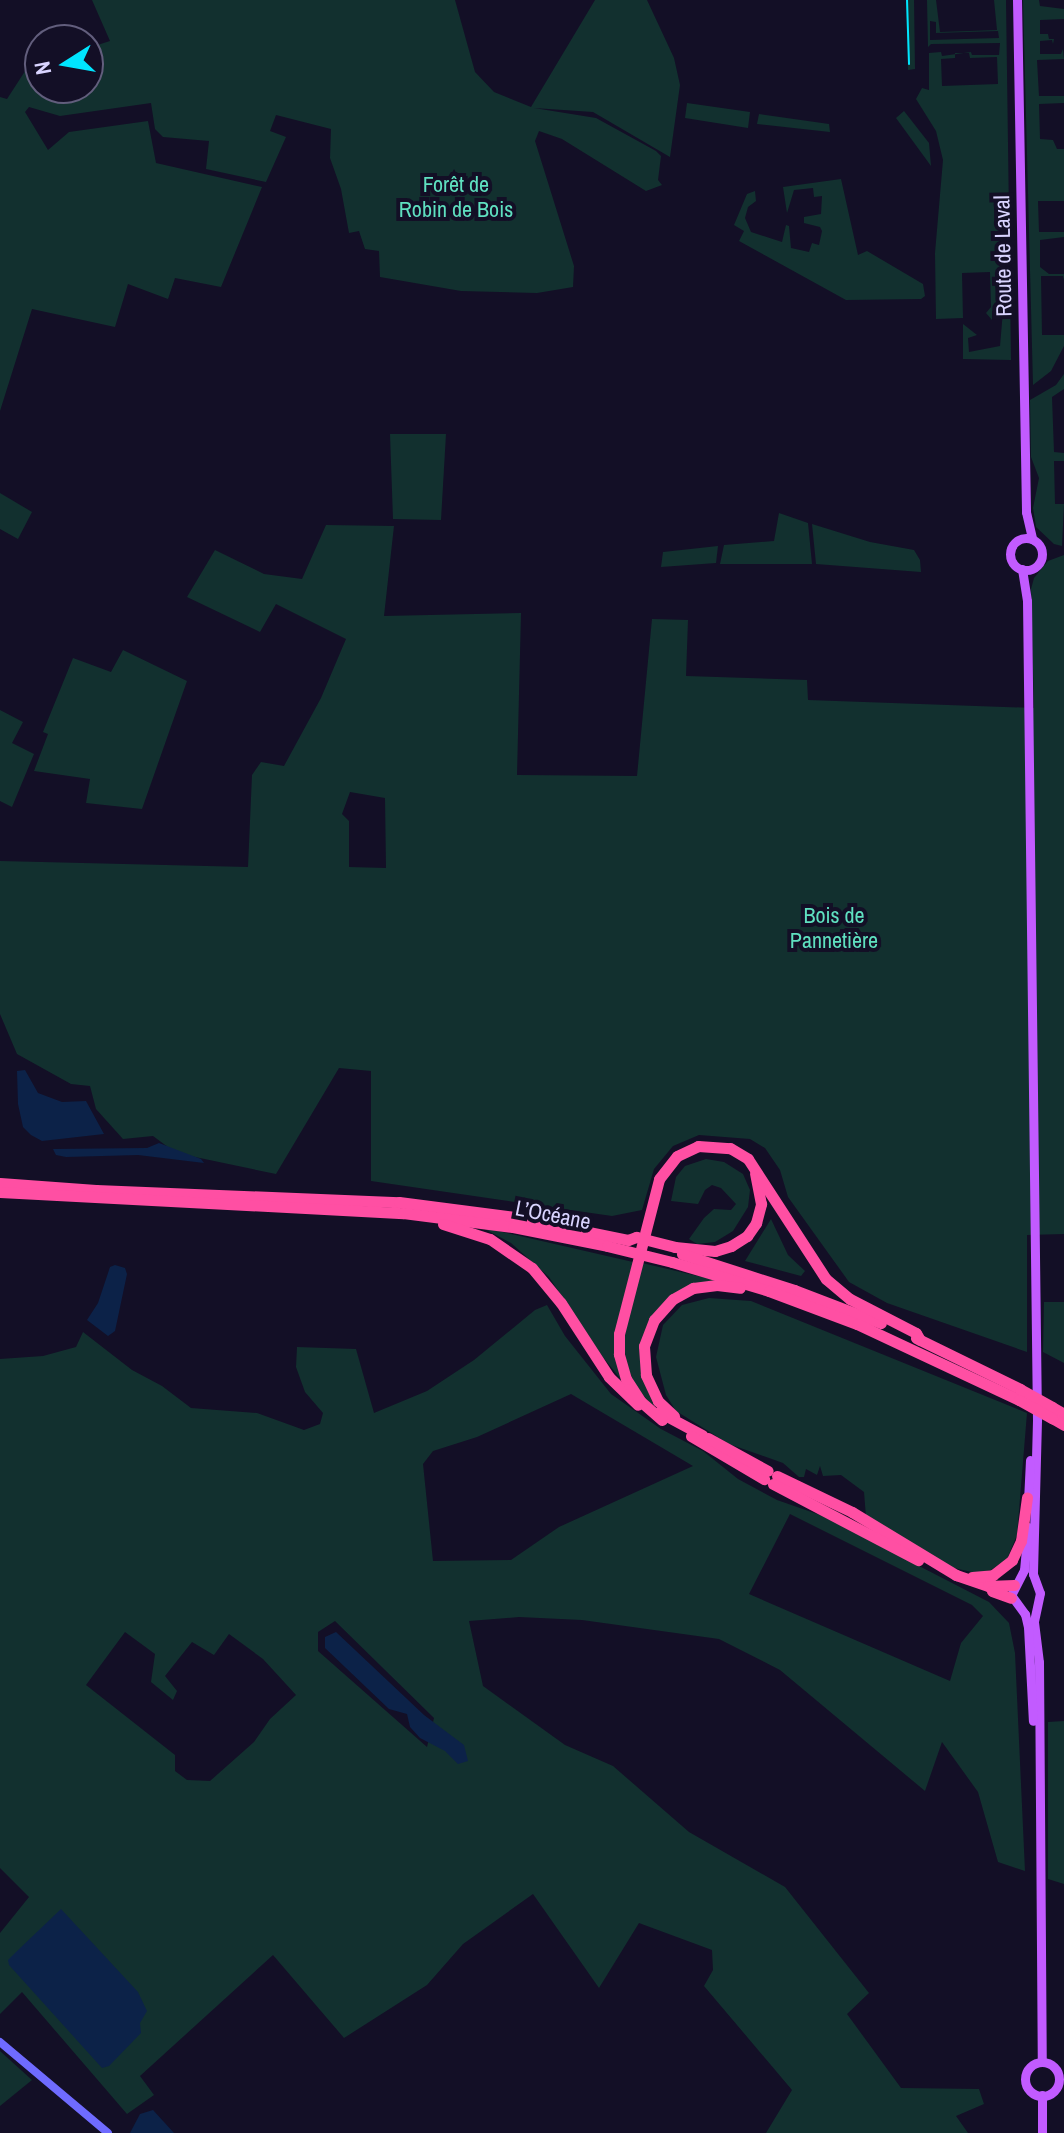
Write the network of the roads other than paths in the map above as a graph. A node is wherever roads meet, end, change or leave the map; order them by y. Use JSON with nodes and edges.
{"nodes":[{"id":1,"x":1017,"y":0,"type":"edge"},
{"id":2,"x":1026,"y":512,"type":"junction"},
{"id":3,"x":1020,"y":539,"type":"junction"},
{"id":4,"x":1032,"y":539,"type":"junction"},
{"id":5,"x":1027,"y":569,"type":"junction"},
{"id":6,"x":0,"y":1183,"type":"edge"},
{"id":7,"x":0,"y":1192,"type":"edge"},
{"id":8,"x":365,"y":1210,"type":"junction"},
{"id":9,"x":608,"y":1241,"type":"junction"},
{"id":10,"x":674,"y":1253,"type":"junction"},
{"id":11,"x":769,"y":1291,"type":"junction"},
{"id":12,"x":920,"y":1340,"type":"junction"},
{"id":13,"x":1020,"y":1395,"type":"junction"},
{"id":14,"x":1035,"y":1401,"type":"junction"},
{"id":15,"x":1052,"y":1412,"type":"junction"},
{"id":16,"x":1064,"y":1414,"type":"edge"},
{"id":17,"x":662,"y":1420,"type":"junction"},
{"id":18,"x":1064,"y":1425,"type":"edge"},
{"id":19,"x":702,"y":1435,"type":"junction"},
{"id":20,"x":724,"y":1451,"type":"junction"},
{"id":21,"x":803,"y":1494,"type":"junction"},
{"id":22,"x":1027,"y":1497,"type":"junction"},
{"id":23,"x":956,"y":1575,"type":"junction"},
{"id":24,"x":1034,"y":1581,"type":"junction"},
{"id":25,"x":1017,"y":1582,"type":"junction"},
{"id":26,"x":1016,"y":1602,"type":"junction"},
{"id":27,"x":1035,"y":1605,"type":"junction"},
{"id":28,"x":1039,"y":1845,"type":"junction"},
{"id":29,"x":0,"y":2042,"type":"edge"},
{"id":30,"x":1042,"y":2062,"type":"junction"},
{"id":31,"x":1042,"y":2095,"type":"junction"},
{"id":32,"x":108,"y":2133,"type":"edge"},
{"id":33,"x":1042,"y":2133,"type":"edge"}],
"edges":[{"from":1,"to":2,"type":"main road","name":"Route de Laval"},
{"from":2,"to":3,"type":"main road","name":"Route de Laval"},
{"from":2,"to":4,"type":"main road","name":"Route de Laval"},
{"from":3,"to":4,"type":"main road"},
{"from":3,"to":5,"type":"main road"},
{"from":4,"to":5,"type":"main road"},
{"from":5,"to":14,"type":"main road"},
{"from":6,"to":9,"type":"highway","name":"L’Océane"},
{"from":7,"to":8,"type":"highway","name":"L’Océane"},
{"from":8,"to":9,"type":"highway","name":"L’Océane"},
{"from":8,"to":17,"type":"highway"},
{"from":9,"to":10,"type":"highway","name":"L’Océane","bridge":true},
{"from":9,"to":10,"type":"highway","name":"L’Océane","bridge":true},
{"from":10,"to":11,"type":"highway","name":"L’Océane"},
{"from":10,"to":12,"type":"highway","name":"L’Océane"},
{"from":10,"to":19,"type":"highway"},
{"from":11,"to":13,"type":"highway","name":"L’Océane"},
{"from":11,"to":19,"type":"highway"},
{"from":12,"to":13,"type":"highway","name":"L’Océane"},
{"from":12,"to":17,"type":"highway"},
{"from":13,"to":15,"type":"highway","name":"L’Océane","bridge":true},
{"from":14,"to":22,"type":"main road"},
{"from":14,"to":24,"type":"main road"},
{"from":15,"to":16,"type":"highway","name":"L’Océane"},
{"from":15,"to":18,"type":"highway","name":"L’Océane"},
{"from":17,"to":20,"type":"highway"},
{"from":19,"to":20,"type":"highway"},
{"from":20,"to":21,"type":"highway"},
{"from":21,"to":23,"type":"highway"},
{"from":21,"to":26,"type":"highway"},
{"from":22,"to":23,"type":"highway"},
{"from":22,"to":25,"type":"main road"},
{"from":23,"to":25,"type":"highway"},
{"from":24,"to":25,"type":"main road"},
{"from":24,"to":27,"type":"main road"},
{"from":25,"to":26,"type":"main road"},
{"from":26,"to":27,"type":"main road"},
{"from":26,"to":28,"type":"main road"},
{"from":27,"to":28,"type":"main road"},
{"from":28,"to":30,"type":"main road"},
{"from":29,"to":32,"type":"street"},
{"from":30,"to":31,"type":"main road"},
{"from":30,"to":31,"type":"main road"},
{"from":31,"to":33,"type":"main road"}]}
